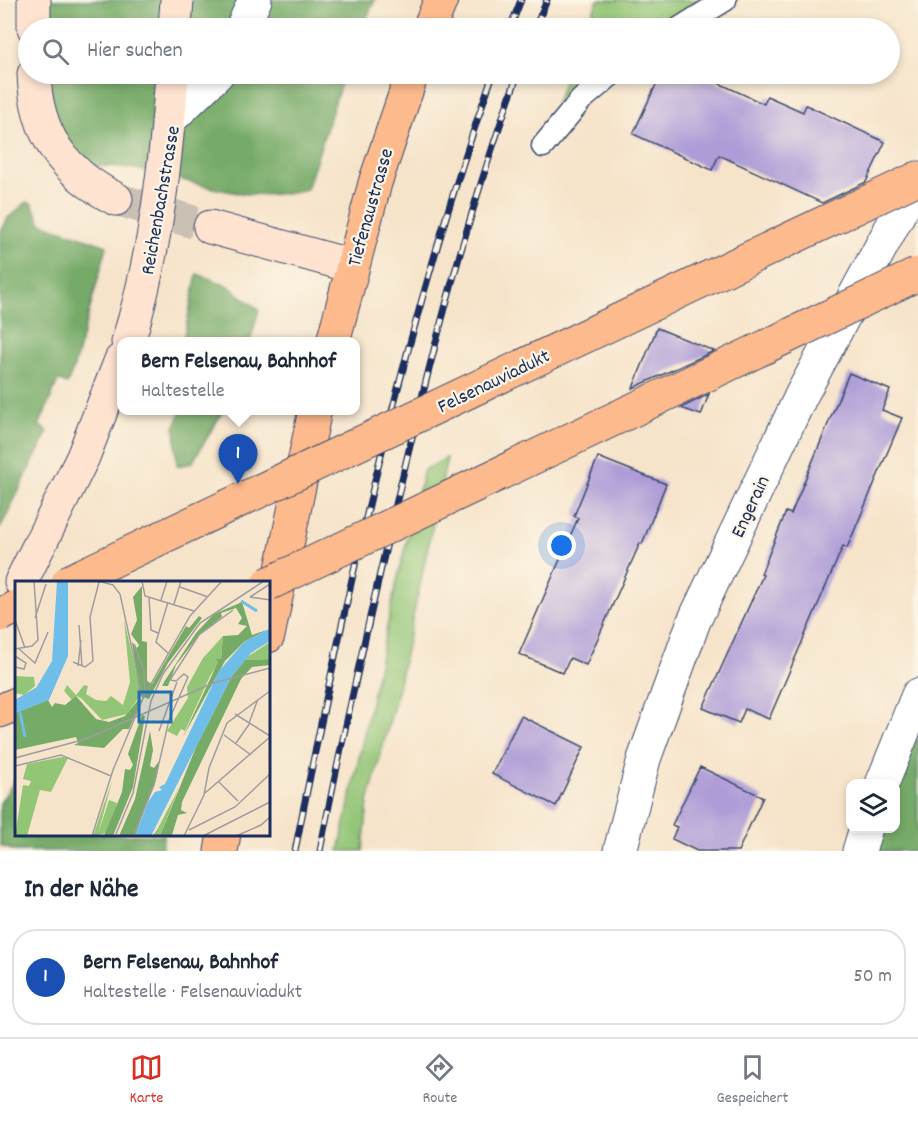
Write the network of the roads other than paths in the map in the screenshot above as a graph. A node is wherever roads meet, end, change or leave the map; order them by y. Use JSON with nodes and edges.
{"nodes":[{"id":1,"x":34,"y":0,"type":"edge"},
{"id":2,"x":177,"y":0,"type":"edge"},
{"id":3,"x":255,"y":0,"type":"edge"},
{"id":4,"x":441,"y":0,"type":"edge"},
{"id":5,"x":725,"y":0,"type":"edge"},
{"id":6,"x":34,"y":18,"type":"edge"},
{"id":7,"x":176,"y":18,"type":"edge"},
{"id":8,"x":247,"y":18,"type":"edge"},
{"id":9,"x":433,"y":18,"type":"edge"},
{"id":10,"x":696,"y":18,"type":"edge"},
{"id":11,"x":36,"y":84,"type":"edge"},
{"id":12,"x":171,"y":84,"type":"edge"},
{"id":13,"x":207,"y":84,"type":"edge"},
{"id":14,"x":409,"y":84,"type":"edge"},
{"id":15,"x":600,"y":84,"type":"edge"},
{"id":16,"x":168,"y":121,"type":"junction"},
{"id":17,"x":543,"y":147,"type":"dead end"},
{"id":18,"x":918,"y":178,"type":"edge"},
{"id":19,"x":116,"y":199,"type":"tunnel mouth"},
{"id":20,"x":210,"y":227,"type":"tunnel mouth"},
{"id":21,"x":351,"y":266,"type":"junction"},
{"id":22,"x":918,"y":274,"type":"edge"},
{"id":23,"x":129,"y":337,"type":"edge"},
{"id":24,"x":334,"y":337,"type":"edge"},
{"id":25,"x":117,"y":370,"type":"edge"},
{"id":26,"x":314,"y":415,"type":"edge"},
{"id":27,"x":22,"y":581,"type":"edge"},
{"id":28,"x":70,"y":581,"type":"edge"},
{"id":29,"x":270,"y":583,"type":"edge"},
{"id":30,"x":15,"y":593,"type":"edge"},
{"id":31,"x":15,"y":608,"type":"edge"},
{"id":32,"x":0,"y":615,"type":"edge"},
{"id":33,"x":0,"y":624,"type":"edge"},
{"id":34,"x":270,"y":626,"type":"edge"},
{"id":35,"x":918,"y":695,"type":"edge"},
{"id":36,"x":15,"y":704,"type":"edge"},
{"id":37,"x":0,"y":711,"type":"edge"},
{"id":38,"x":884,"y":779,"type":"edge"},
{"id":39,"x":865,"y":833,"type":"edge"},
{"id":40,"x":224,"y":836,"type":"edge"},
{"id":41,"x":221,"y":851,"type":"edge"},
{"id":42,"x":620,"y":851,"type":"edge"},
{"id":43,"x":860,"y":851,"type":"edge"}],
"edges":[{"from":1,"to":6,"type":"street"},
{"from":2,"to":7,"type":"street"},
{"from":3,"to":8,"type":"street"},
{"from":4,"to":9,"type":"main road"},
{"from":5,"to":10,"type":"lane"},
{"from":11,"to":19,"type":"street"},
{"from":12,"to":16,"type":"street"},
{"from":13,"to":16,"type":"street","name":"Reichenbachstrasse"},
{"from":14,"to":21,"type":"main road","name":"Tiefenaustrasse"},
{"from":15,"to":17,"type":"lane"},
{"from":16,"to":23,"type":"street","name":"Reichenbachstrasse"},
{"from":18,"to":28,"type":"main road","name":"Felsenauviadukt","bridge":true},
{"from":18,"to":42,"type":"street","name":"Engerain"},
{"from":20,"to":21,"type":"street"},
{"from":21,"to":24,"type":"main road","name":"Tiefenaustrasse"},
{"from":22,"to":29,"type":"main road","bridge":true},
{"from":25,"to":27,"type":"street"},
{"from":26,"to":34,"type":"main road"},
{"from":30,"to":33,"type":"street"},
{"from":31,"to":32,"type":"main road","bridge":true},
{"from":35,"to":38,"type":"street"},
{"from":36,"to":37,"type":"main road"},
{"from":39,"to":43,"type":"street"},
{"from":40,"to":41,"type":"main road"}]}
